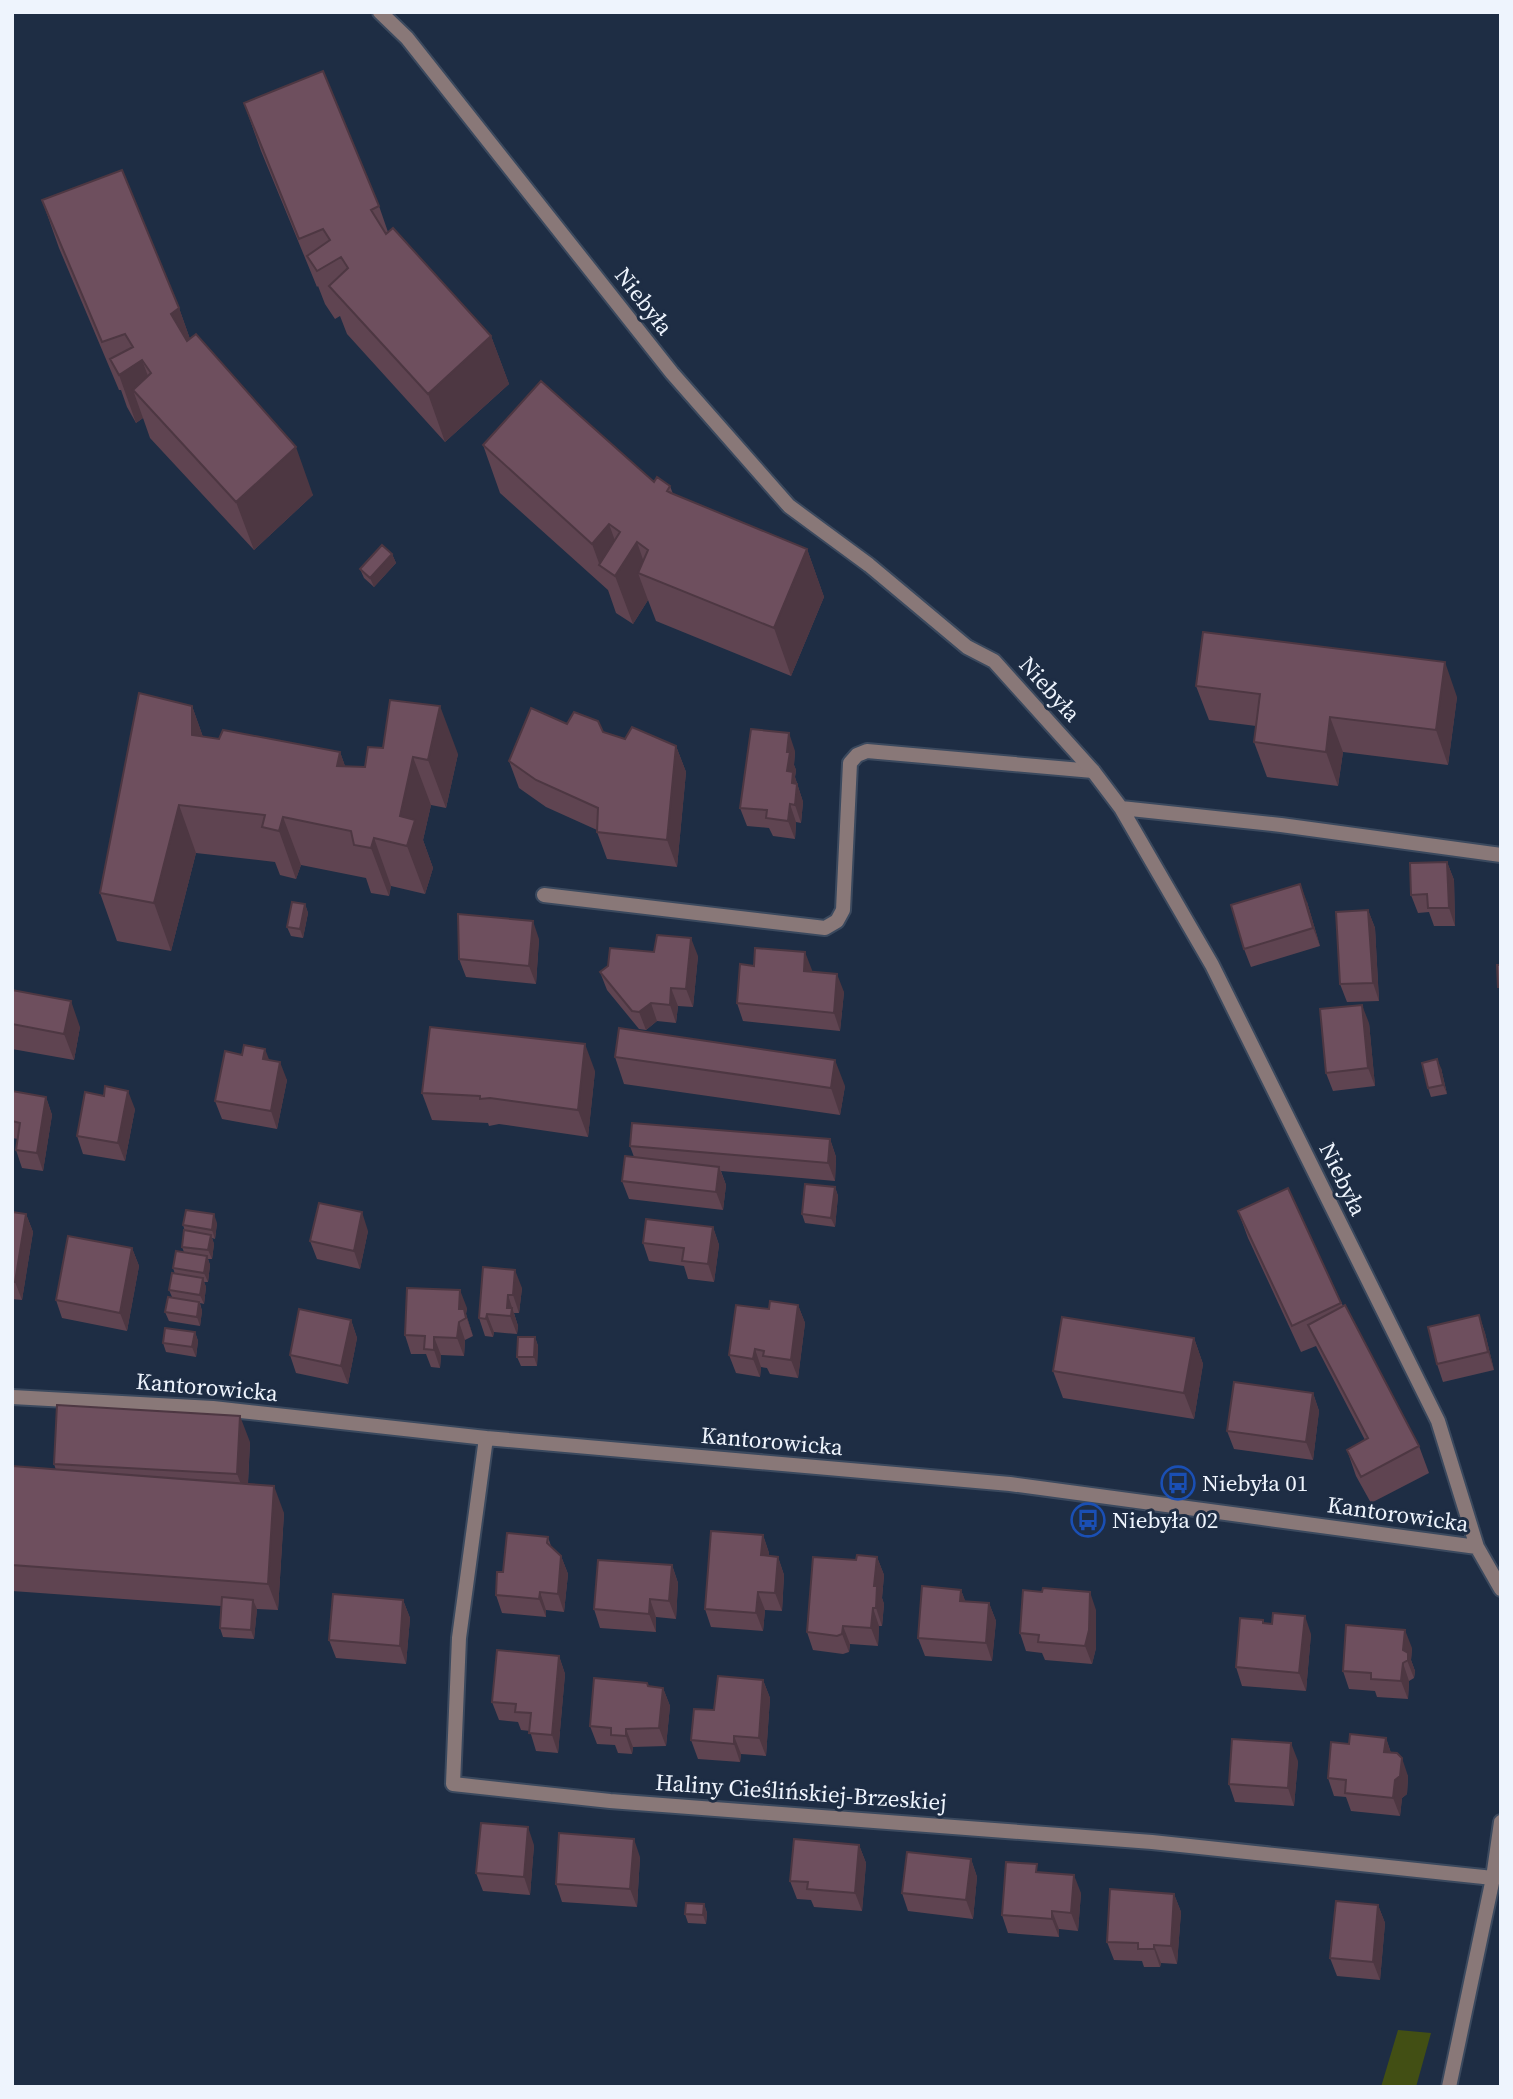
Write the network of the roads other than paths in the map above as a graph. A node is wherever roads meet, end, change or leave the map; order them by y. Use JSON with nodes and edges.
{"nodes":[{"id":1,"x":380,"y":12,"type":"edge"},
{"id":2,"x":1093,"y":771,"type":"junction"},
{"id":3,"x":1121,"y":808,"type":"junction"},
{"id":4,"x":1501,"y":855,"type":"edge"},
{"id":5,"x":544,"y":895,"type":"dead end"},
{"id":6,"x":12,"y":1397,"type":"edge"},
{"id":7,"x":486,"y":1438,"type":"junction"},
{"id":8,"x":1476,"y":1547,"type":"junction"},
{"id":9,"x":1501,"y":1589,"type":"edge"},
{"id":10,"x":1501,"y":1822,"type":"edge"},
{"id":11,"x":1493,"y":1878,"type":"junction"},
{"id":12,"x":1449,"y":2087,"type":"edge"}],
"edges":[{"from":1,"to":2,"type":"street","name":"Niebyła"},
{"from":2,"to":3,"type":"street","name":"Niebyła"},
{"from":2,"to":5,"type":"street"},
{"from":3,"to":4,"type":"street"},
{"from":3,"to":8,"type":"street","name":"Niebyła"},
{"from":6,"to":7,"type":"street","name":"Kantorowicka"},
{"from":7,"to":8,"type":"street","name":"Kantorowicka"},
{"from":7,"to":11,"type":"street","name":"Haliny Cieślińskiej-Brzeskiej"},
{"from":8,"to":9,"type":"street","name":"Kantorowicka"},
{"from":10,"to":11,"type":"street"},
{"from":11,"to":12,"type":"street"}]}
